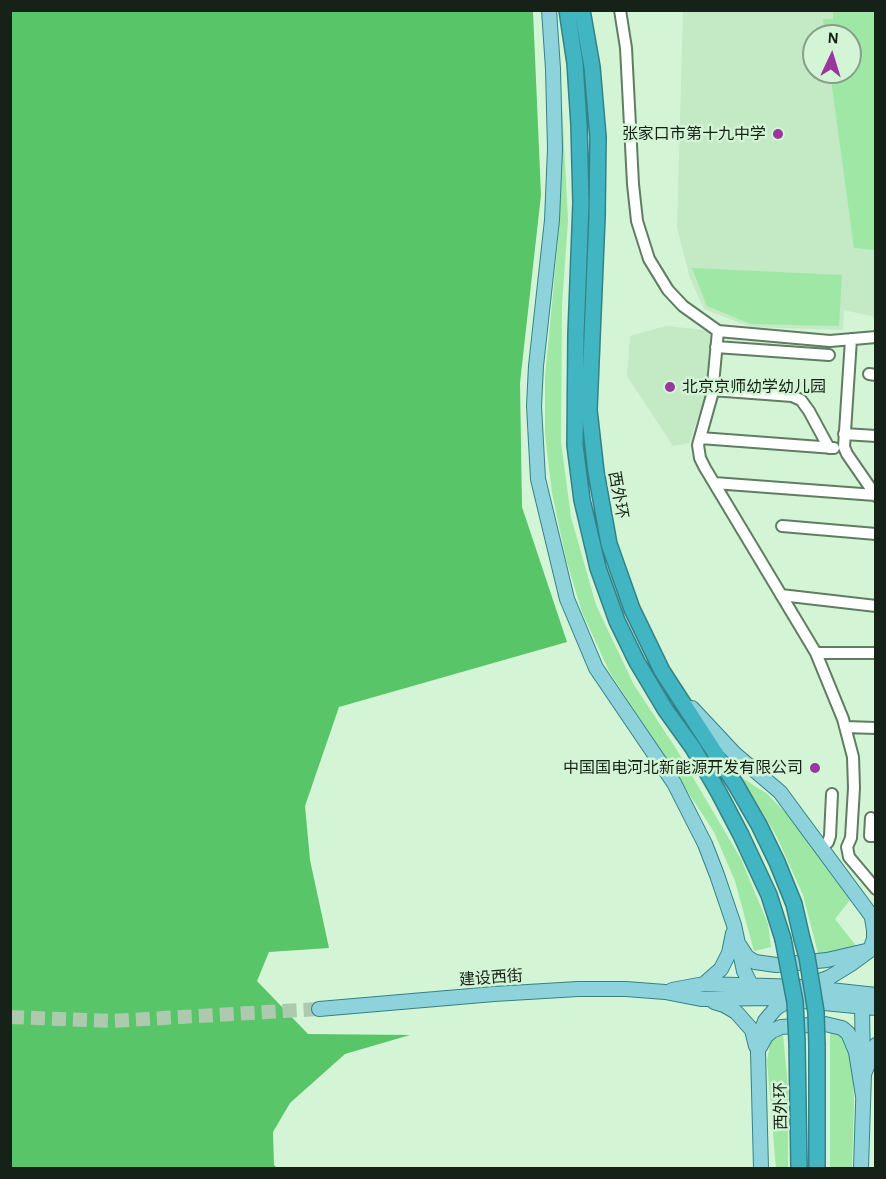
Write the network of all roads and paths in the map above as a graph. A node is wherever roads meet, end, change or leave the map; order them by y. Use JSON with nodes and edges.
{"nodes":[{"id":1,"x":549,"y":10,"type":"edge"},
{"id":2,"x":567,"y":10,"type":"edge"},
{"id":3,"x":582,"y":10,"type":"edge"},
{"id":4,"x":620,"y":10,"type":"edge"},
{"id":5,"x":718,"y":331,"type":"junction"},
{"id":6,"x":876,"y":338,"type":"edge"},
{"id":7,"x":851,"y":339,"type":"junction"},
{"id":8,"x":716,"y":347,"type":"junction"},
{"id":9,"x":829,"y":355,"type":"dead end"},
{"id":10,"x":712,"y":390,"type":"junction"},
{"id":11,"x":844,"y":434,"type":"junction"},
{"id":12,"x":876,"y":436,"type":"edge"},
{"id":13,"x":700,"y":438,"type":"junction"},
{"id":14,"x":829,"y":448,"type":"junction"},
{"id":15,"x":845,"y":449,"type":"junction"},
{"id":16,"x":714,"y":483,"type":"junction"},
{"id":17,"x":875,"y":495,"type":"edge"},
{"id":18,"x":782,"y":526,"type":"dead end"},
{"id":19,"x":876,"y":534,"type":"edge"},
{"id":20,"x":781,"y":595,"type":"junction"},
{"id":21,"x":876,"y":606,"type":"edge"},
{"id":22,"x":816,"y":653,"type":"junction"},
{"id":23,"x":876,"y":653,"type":"edge"},
{"id":24,"x":658,"y":663,"type":"junction"},
{"id":25,"x":845,"y":727,"type":"junction"},
{"id":26,"x":876,"y":728,"type":"edge"},
{"id":27,"x":832,"y":794,"type":"dead end"},
{"id":28,"x":852,"y":816,"type":"junction"},
{"id":29,"x":873,"y":818,"type":"edge"},
{"id":30,"x":876,"y":836,"type":"edge"},
{"id":31,"x":822,"y":848,"type":"junction"},
{"id":32,"x":876,"y":890,"type":"edge"},
{"id":33,"x":874,"y":920,"type":"edge"},
{"id":34,"x":734,"y":925,"type":"junction"},
{"id":35,"x":738,"y":941,"type":"junction"},
{"id":36,"x":870,"y":950,"type":"junction"},
{"id":37,"x":704,"y":984,"type":"junction"},
{"id":38,"x":751,"y":985,"type":"junction"},
{"id":39,"x":803,"y":987,"type":"junction"},
{"id":40,"x":833,"y":990,"type":"junction"},
{"id":41,"x":665,"y":992,"type":"junction"},
{"id":42,"x":876,"y":995,"type":"edge"},
{"id":43,"x":701,"y":999,"type":"junction"},
{"id":44,"x":779,"y":999,"type":"junction"},
{"id":45,"x":869,"y":1008,"type":"edge"},
{"id":46,"x":319,"y":1009,"type":"tunnel mouth"},
{"id":47,"x":876,"y":1045,"type":"edge"},
{"id":48,"x":758,"y":1052,"type":"junction"},
{"id":49,"x":864,"y":1074,"type":"junction"},
{"id":50,"x":863,"y":1096,"type":"junction"},
{"id":51,"x":761,"y":1168,"type":"edge"},
{"id":52,"x":799,"y":1168,"type":"edge"},
{"id":53,"x":817,"y":1168,"type":"edge"},
{"id":54,"x":861,"y":1168,"type":"edge"}],
"edges":[{"from":1,"to":34,"type":"main road"},
{"from":2,"to":52,"type":"highway","name":"西外环","bridge":true},
{"from":3,"to":24,"type":"highway","name":"西外环"},
{"from":4,"to":5,"type":"street"},
{"from":5,"to":7,"type":"street"},
{"from":5,"to":8,"type":"street"},
{"from":6,"to":7,"type":"street"},
{"from":7,"to":11,"type":"street"},
{"from":8,"to":9,"type":"street"},
{"from":8,"to":10,"type":"street"},
{"from":10,"to":13,"type":"street"},
{"from":10,"to":14,"type":"street"},
{"from":11,"to":12,"type":"street"},
{"from":11,"to":15,"type":"street"},
{"from":13,"to":14,"type":"street"},
{"from":13,"to":16,"type":"street"},
{"from":14,"to":15,"type":"street"},
{"from":15,"to":17,"type":"street"},
{"from":16,"to":17,"type":"street"},
{"from":16,"to":20,"type":"street"},
{"from":18,"to":19,"type":"street"},
{"from":20,"to":21,"type":"street"},
{"from":20,"to":22,"type":"street"},
{"from":22,"to":23,"type":"street"},
{"from":22,"to":25,"type":"street"},
{"from":24,"to":31,"type":"main road"},
{"from":24,"to":53,"type":"highway","name":"西外环","bridge":true},
{"from":25,"to":26,"type":"street"},
{"from":25,"to":28,"type":"street"},
{"from":27,"to":31,"type":"street"},
{"from":28,"to":29,"type":"street"},
{"from":28,"to":32,"type":"street"},
{"from":29,"to":30,"type":"street"},
{"from":31,"to":33,"type":"main road"},
{"from":33,"to":36,"type":"main road"},
{"from":34,"to":35,"type":"main road"},
{"from":34,"to":37,"type":"main road"},
{"from":35,"to":36,"type":"main road"},
{"from":35,"to":38,"type":"main road"},
{"from":36,"to":39,"type":"main road"},
{"from":37,"to":38,"type":"main road","name":"建设西街"},
{"from":37,"to":41,"type":"main road","name":"建设西街"},
{"from":38,"to":39,"type":"main road","name":"建设西街"},
{"from":38,"to":44,"type":"main road"},
{"from":39,"to":40,"type":"main road","name":"建设西街"},
{"from":39,"to":44,"type":"main road"},
{"from":40,"to":42,"type":"main road","name":"建设西街"},
{"from":40,"to":44,"type":"main road"},
{"from":40,"to":45,"type":"main road"},
{"from":41,"to":43,"type":"main road","name":"建设西街"},
{"from":41,"to":46,"type":"main road","name":"建设西街"},
{"from":43,"to":44,"type":"main road","name":"建设西街"},
{"from":43,"to":48,"type":"main road"},
{"from":44,"to":45,"type":"main road","name":"建设西街"},
{"from":44,"to":48,"type":"main road"},
{"from":45,"to":49,"type":"main road"},
{"from":47,"to":49,"type":"main road"},
{"from":48,"to":50,"type":"main road"},
{"from":48,"to":51,"type":"main road"},
{"from":49,"to":50,"type":"main road"},
{"from":50,"to":54,"type":"main road"}]}
